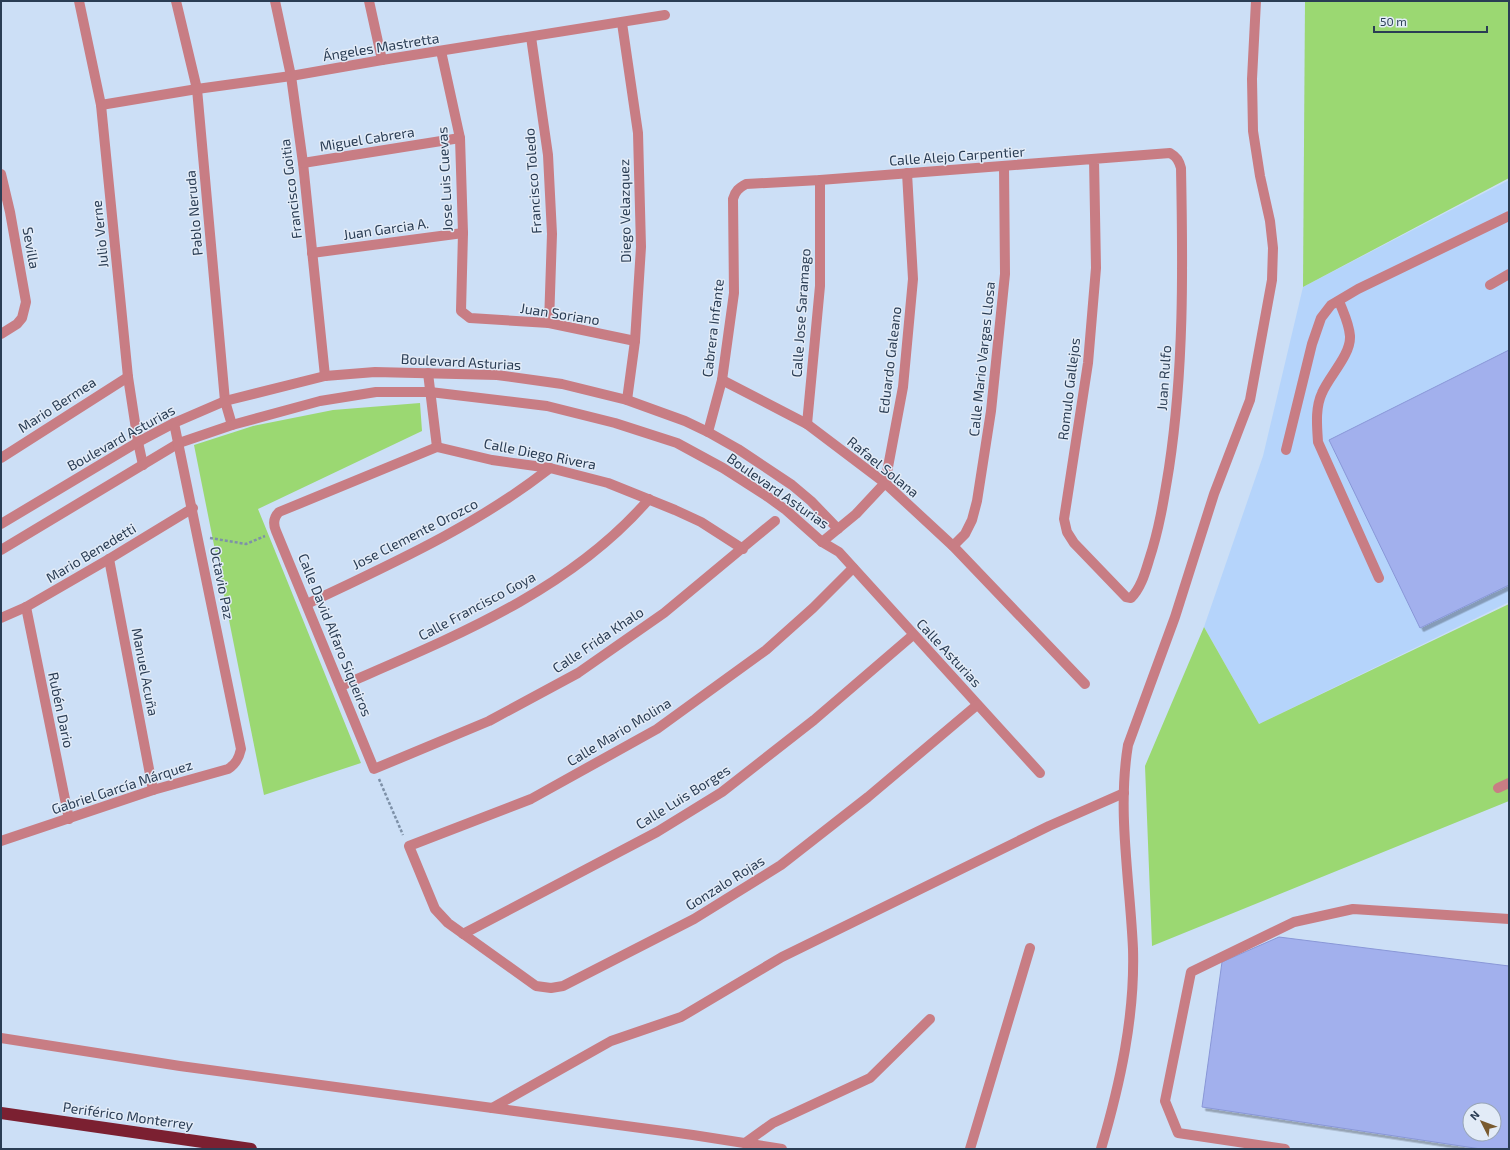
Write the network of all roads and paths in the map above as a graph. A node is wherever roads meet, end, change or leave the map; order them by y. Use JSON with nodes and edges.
{"nodes":[{"id":1,"x":79,"y":1,"type":"edge"},
{"id":2,"x":176,"y":1,"type":"edge"},
{"id":3,"x":275,"y":1,"type":"edge"},
{"id":4,"x":369,"y":1,"type":"edge"},
{"id":5,"x":1256,"y":1,"type":"edge"},
{"id":6,"x":665,"y":15,"type":"dead end"},
{"id":7,"x":622,"y":23,"type":"junction"},
{"id":8,"x":531,"y":37,"type":"junction"},
{"id":9,"x":441,"y":51,"type":"junction"},
{"id":10,"x":382,"y":60,"type":"junction"},
{"id":11,"x":291,"y":76,"type":"junction"},
{"id":12,"x":197,"y":89,"type":"junction"},
{"id":13,"x":101,"y":105,"type":"junction"},
{"id":14,"x":460,"y":138,"type":"junction"},
{"id":15,"x":1170,"y":153,"type":"joint"},
{"id":16,"x":1094,"y":160,"type":"junction"},
{"id":17,"x":303,"y":163,"type":"junction"},
{"id":18,"x":1004,"y":166,"type":"junction"},
{"id":19,"x":907,"y":173,"type":"junction"},
{"id":20,"x":1,"y":174,"type":"edge"},
{"id":21,"x":820,"y":180,"type":"junction"},
{"id":22,"x":746,"y":184,"type":"joint"},
{"id":23,"x":10,"y":212,"type":"junction"},
{"id":24,"x":1509,"y":216,"type":"edge"},
{"id":25,"x":1,"y":218,"type":"edge"},
{"id":26,"x":463,"y":233,"type":"junction"},
{"id":27,"x":312,"y":253,"type":"junction"},
{"id":28,"x":1509,"y":274,"type":"edge"},
{"id":29,"x":1490,"y":285,"type":"dead end"},
{"id":30,"x":1339,"y":301,"type":"junction"},
{"id":31,"x":461,"y":308,"type":"joint"},
{"id":32,"x":549,"y":323,"type":"junction"},
{"id":33,"x":1,"y":334,"type":"edge"},
{"id":34,"x":635,"y":341,"type":"junction"},
{"id":35,"x":428,"y":373,"type":"junction"},
{"id":36,"x":325,"y":376,"type":"junction"},
{"id":37,"x":128,"y":377,"type":"junction"},
{"id":38,"x":722,"y":380,"type":"junction"},
{"id":39,"x":430,"y":392,"type":"junction"},
{"id":40,"x":627,"y":400,"type":"junction"},
{"id":41,"x":225,"y":401,"type":"junction"},
{"id":42,"x":174,"y":423,"type":"junction"},
{"id":43,"x":807,"y":424,"type":"junction"},
{"id":44,"x":232,"y":425,"type":"junction"},
{"id":45,"x":708,"y":432,"type":"junction"},
{"id":46,"x":138,"y":442,"type":"junction"},
{"id":47,"x":179,"y":443,"type":"junction"},
{"id":48,"x":437,"y":447,"type":"junction"},
{"id":49,"x":1286,"y":450,"type":"dead end"},
{"id":50,"x":1,"y":458,"type":"edge"},
{"id":51,"x":143,"y":465,"type":"junction"},
{"id":52,"x":550,"y":468,"type":"junction"},
{"id":53,"x":884,"y":483,"type":"junction"},
{"id":54,"x":649,"y":499,"type":"junction"},
{"id":55,"x":192,"y":508,"type":"junction"},
{"id":56,"x":774,"y":521,"type":"dead end"},
{"id":57,"x":1,"y":524,"type":"edge"},
{"id":58,"x":838,"y":529,"type":"junction"},
{"id":59,"x":276,"y":531,"type":"junction"},
{"id":60,"x":198,"y":536,"type":"junction"},
{"id":61,"x":822,"y":542,"type":"junction"},
{"id":62,"x":953,"y":546,"type":"junction"},
{"id":63,"x":743,"y":549,"type":"junction"},
{"id":64,"x":1,"y":550,"type":"edge"},
{"id":65,"x":838,"y":552,"type":"junction"},
{"id":66,"x":110,"y":559,"type":"junction"},
{"id":67,"x":853,"y":568,"type":"junction"},
{"id":68,"x":1379,"y":578,"type":"dead end"},
{"id":69,"x":1126,"y":597,"type":"joint"},
{"id":70,"x":307,"y":604,"type":"junction"},
{"id":71,"x":26,"y":607,"type":"junction"},
{"id":72,"x":1,"y":618,"type":"edge"},
{"id":73,"x":913,"y":635,"type":"junction"},
{"id":74,"x":1085,"y":684,"type":"dead end"},
{"id":75,"x":341,"y":686,"type":"junction"},
{"id":76,"x":977,"y":705,"type":"junction"},
{"id":77,"x":241,"y":750,"type":"joint"},
{"id":78,"x":374,"y":769,"type":"junction"},
{"id":79,"x":1040,"y":773,"type":"dead end"},
{"id":80,"x":1509,"y":783,"type":"edge"},
{"id":81,"x":1498,"y":788,"type":"dead end"},
{"id":82,"x":153,"y":790,"type":"junction"},
{"id":83,"x":1124,"y":793,"type":"junction"},
{"id":84,"x":69,"y":819,"type":"junction"},
{"id":85,"x":1,"y":841,"type":"edge"},
{"id":86,"x":408,"y":846,"type":"junction"},
{"id":87,"x":1509,"y":919,"type":"edge"},
{"id":88,"x":463,"y":934,"type":"junction"},
{"id":89,"x":1030,"y":948,"type":"dead end"},
{"id":90,"x":930,"y":1019,"type":"dead end"},
{"id":91,"x":1,"y":1038,"type":"edge"},
{"id":92,"x":492,"y":1108,"type":"junction"},
{"id":93,"x":1,"y":1113,"type":"edge"},
{"id":94,"x":745,"y":1143,"type":"junction"},
{"id":95,"x":251,"y":1149,"type":"edge"},
{"id":96,"x":782,"y":1149,"type":"edge"},
{"id":97,"x":970,"y":1149,"type":"edge"},
{"id":98,"x":1101,"y":1149,"type":"edge"},
{"id":99,"x":1285,"y":1149,"type":"edge"}],
"edges":[{"from":1,"to":13,"type":"street","name":"Julio Verne"},
{"from":2,"to":12,"type":"street","name":"Pablo Neruda"},
{"from":3,"to":11,"type":"street","name":"Francisco Goitia"},
{"from":4,"to":10,"type":"street"},
{"from":5,"to":83,"type":"street"},
{"from":6,"to":7,"type":"street","name":"Ángeles Mastretta"},
{"from":7,"to":8,"type":"street","name":"Ángeles Mastretta"},
{"from":7,"to":34,"type":"street","name":"Diego Velazquez"},
{"from":8,"to":9,"type":"street","name":"Ángeles Mastretta"},
{"from":8,"to":32,"type":"street","name":"Francisco Toledo"},
{"from":9,"to":10,"type":"street","name":"Ángeles Mastretta"},
{"from":9,"to":14,"type":"street","name":"Jose Luis Cuevas"},
{"from":10,"to":11,"type":"street","name":"Ángeles Mastretta"},
{"from":11,"to":12,"type":"street","name":"Ángeles Mastretta"},
{"from":11,"to":17,"type":"street","name":"Francisco Goitia"},
{"from":12,"to":13,"type":"street","name":"Ángeles Mastretta"},
{"from":12,"to":41,"type":"street","name":"Pablo Neruda"},
{"from":13,"to":37,"type":"street","name":"Julio Verne"},
{"from":14,"to":17,"type":"street","name":"Miguel Cabrera"},
{"from":14,"to":26,"type":"street","name":"Jose Luis Cuevas"},
{"from":15,"to":16,"type":"street","name":"Calle Alejo Carpentier"},
{"from":15,"to":69,"type":"street","name":"Juan Rulfo"},
{"from":16,"to":18,"type":"street","name":"Calle Alejo Carpentier"},
{"from":16,"to":69,"type":"street","name":"Romulo Gallejos"},
{"from":17,"to":27,"type":"street","name":"Francisco Goitia"},
{"from":18,"to":19,"type":"street","name":"Calle Alejo Carpentier"},
{"from":18,"to":62,"type":"street","name":"Calle Mario Vargas Llosa"},
{"from":19,"to":21,"type":"street","name":"Calle Alejo Carpentier"},
{"from":19,"to":53,"type":"street","name":"Eduardo Galeano"},
{"from":20,"to":23,"type":"street","name":"Sevilla"},
{"from":21,"to":22,"type":"street","name":"Calle Alejo Carpentier"},
{"from":21,"to":43,"type":"street","name":"Calle Jose Saramago"},
{"from":22,"to":38,"type":"street","name":"Cabrera Infante"},
{"from":23,"to":25,"type":"street"},
{"from":23,"to":33,"type":"street","name":"Sevilla"},
{"from":24,"to":30,"type":"street"},
{"from":26,"to":27,"type":"street","name":"Juan Garcia A."},
{"from":26,"to":31,"type":"street","name":"Jose Luis Cuevas"},
{"from":27,"to":36,"type":"street","name":"Francisco Goitia"},
{"from":28,"to":29,"type":"street"},
{"from":30,"to":49,"type":"street"},
{"from":30,"to":68,"type":"street"},
{"from":31,"to":32,"type":"street","name":"Juan Soriano"},
{"from":32,"to":34,"type":"street","name":"Juan Soriano"},
{"from":34,"to":40,"type":"street","name":"Diego Velazquez"},
{"from":35,"to":36,"type":"street","name":"Boulevard Asturias"},
{"from":35,"to":39,"type":"street"},
{"from":35,"to":40,"type":"street","name":"Boulevard Asturias"},
{"from":36,"to":41,"type":"street","name":"Boulevard Asturias"},
{"from":37,"to":46,"type":"street","name":"Julio Verne"},
{"from":37,"to":50,"type":"street","name":"Mario Bermea"},
{"from":38,"to":43,"type":"street","name":"Rafael Solana"},
{"from":38,"to":45,"type":"street","name":"Cabrera Infante"},
{"from":39,"to":44,"type":"street","name":"Boulevard Asturias"},
{"from":39,"to":48,"type":"street"},
{"from":39,"to":61,"type":"street","name":"Boulevard Asturias"},
{"from":40,"to":45,"type":"street","name":"Boulevard Asturias"},
{"from":41,"to":42,"type":"street","name":"Boulevard Asturias"},
{"from":41,"to":44,"type":"street","name":"Pablo Neruda"},
{"from":42,"to":46,"type":"street","name":"Boulevard Asturias"},
{"from":42,"to":47,"type":"street","name":"Octavio Paz"},
{"from":43,"to":53,"type":"street","name":"Rafael Solana"},
{"from":44,"to":47,"type":"street","name":"Boulevard Asturias"},
{"from":45,"to":58,"type":"street","name":"Boulevard Asturias"},
{"from":46,"to":51,"type":"street","name":"Julio Verne"},
{"from":46,"to":57,"type":"street","name":"Boulevard Asturias"},
{"from":47,"to":51,"type":"street","name":"Boulevard Asturias"},
{"from":47,"to":55,"type":"street","name":"Octavio Paz"},
{"from":48,"to":52,"type":"street","name":"Calle Diego Rivera"},
{"from":48,"to":59,"type":"street"},
{"from":51,"to":64,"type":"street","name":"Boulevard Asturias"},
{"from":52,"to":54,"type":"street","name":"Calle Diego Rivera"},
{"from":52,"to":70,"type":"street","name":"Jose Clemente Orozco"},
{"from":53,"to":58,"type":"street"},
{"from":53,"to":62,"type":"street","name":"Rafael Solana"},
{"from":54,"to":63,"type":"street","name":"Calle Diego Rivera"},
{"from":54,"to":75,"type":"street","name":"Calle Francisco Goya"},
{"from":55,"to":60,"type":"street","name":"Octavio Paz"},
{"from":55,"to":66,"type":"street","name":"Mario Benedetti"},
{"from":56,"to":63,"type":"street","name":"Calle Frida Khalo"},
{"from":58,"to":61,"type":"street","name":"Boulevard Asturias"},
{"from":58,"to":65,"type":"street"},
{"from":59,"to":60,"type":"path"},
{"from":59,"to":70,"type":"street","name":"Calle David Alfaro Siqueiros"},
{"from":60,"to":77,"type":"street","name":"Octavio Paz"},
{"from":61,"to":65,"type":"street","name":"Calle Asturias"},
{"from":62,"to":74,"type":"street","name":"Rafael Solana"},
{"from":63,"to":78,"type":"street","name":"Calle Frida Khalo"},
{"from":65,"to":67,"type":"street","name":"Calle Asturias"},
{"from":66,"to":71,"type":"street","name":"Mario Benedetti"},
{"from":66,"to":82,"type":"street","name":"Manuel Acuña"},
{"from":67,"to":73,"type":"street","name":"Calle Asturias"},
{"from":67,"to":86,"type":"street","name":"Calle Mario Molina"},
{"from":70,"to":75,"type":"street","name":"Calle David Alfaro Siqueiros"},
{"from":71,"to":72,"type":"street","name":"Mario Benedetti"},
{"from":71,"to":84,"type":"street","name":"Rubén Dario"},
{"from":73,"to":76,"type":"street","name":"Calle Asturias"},
{"from":73,"to":88,"type":"street","name":"Calle Luis Borges"},
{"from":75,"to":78,"type":"street","name":"Calle David Alfaro Siqueiros"},
{"from":76,"to":79,"type":"street","name":"Calle Asturias"},
{"from":76,"to":88,"type":"street","name":"Gonzalo Rojas"},
{"from":77,"to":82,"type":"street","name":"Gabriel García Márquez"},
{"from":78,"to":86,"type":"path"},
{"from":80,"to":81,"type":"street"},
{"from":82,"to":84,"type":"street","name":"Gabriel García Márquez"},
{"from":83,"to":92,"type":"street"},
{"from":83,"to":98,"type":"street"},
{"from":84,"to":85,"type":"street","name":"Gabriel García Márquez"},
{"from":86,"to":88,"type":"street","name":"Gonzalo Rojas"},
{"from":87,"to":99,"type":"street"},
{"from":89,"to":97,"type":"street"},
{"from":90,"to":94,"type":"street"},
{"from":91,"to":92,"type":"street"},
{"from":92,"to":94,"type":"street"},
{"from":93,"to":95,"type":"highway","name":"Periférico Monterrey"},
{"from":94,"to":96,"type":"street"}]}
